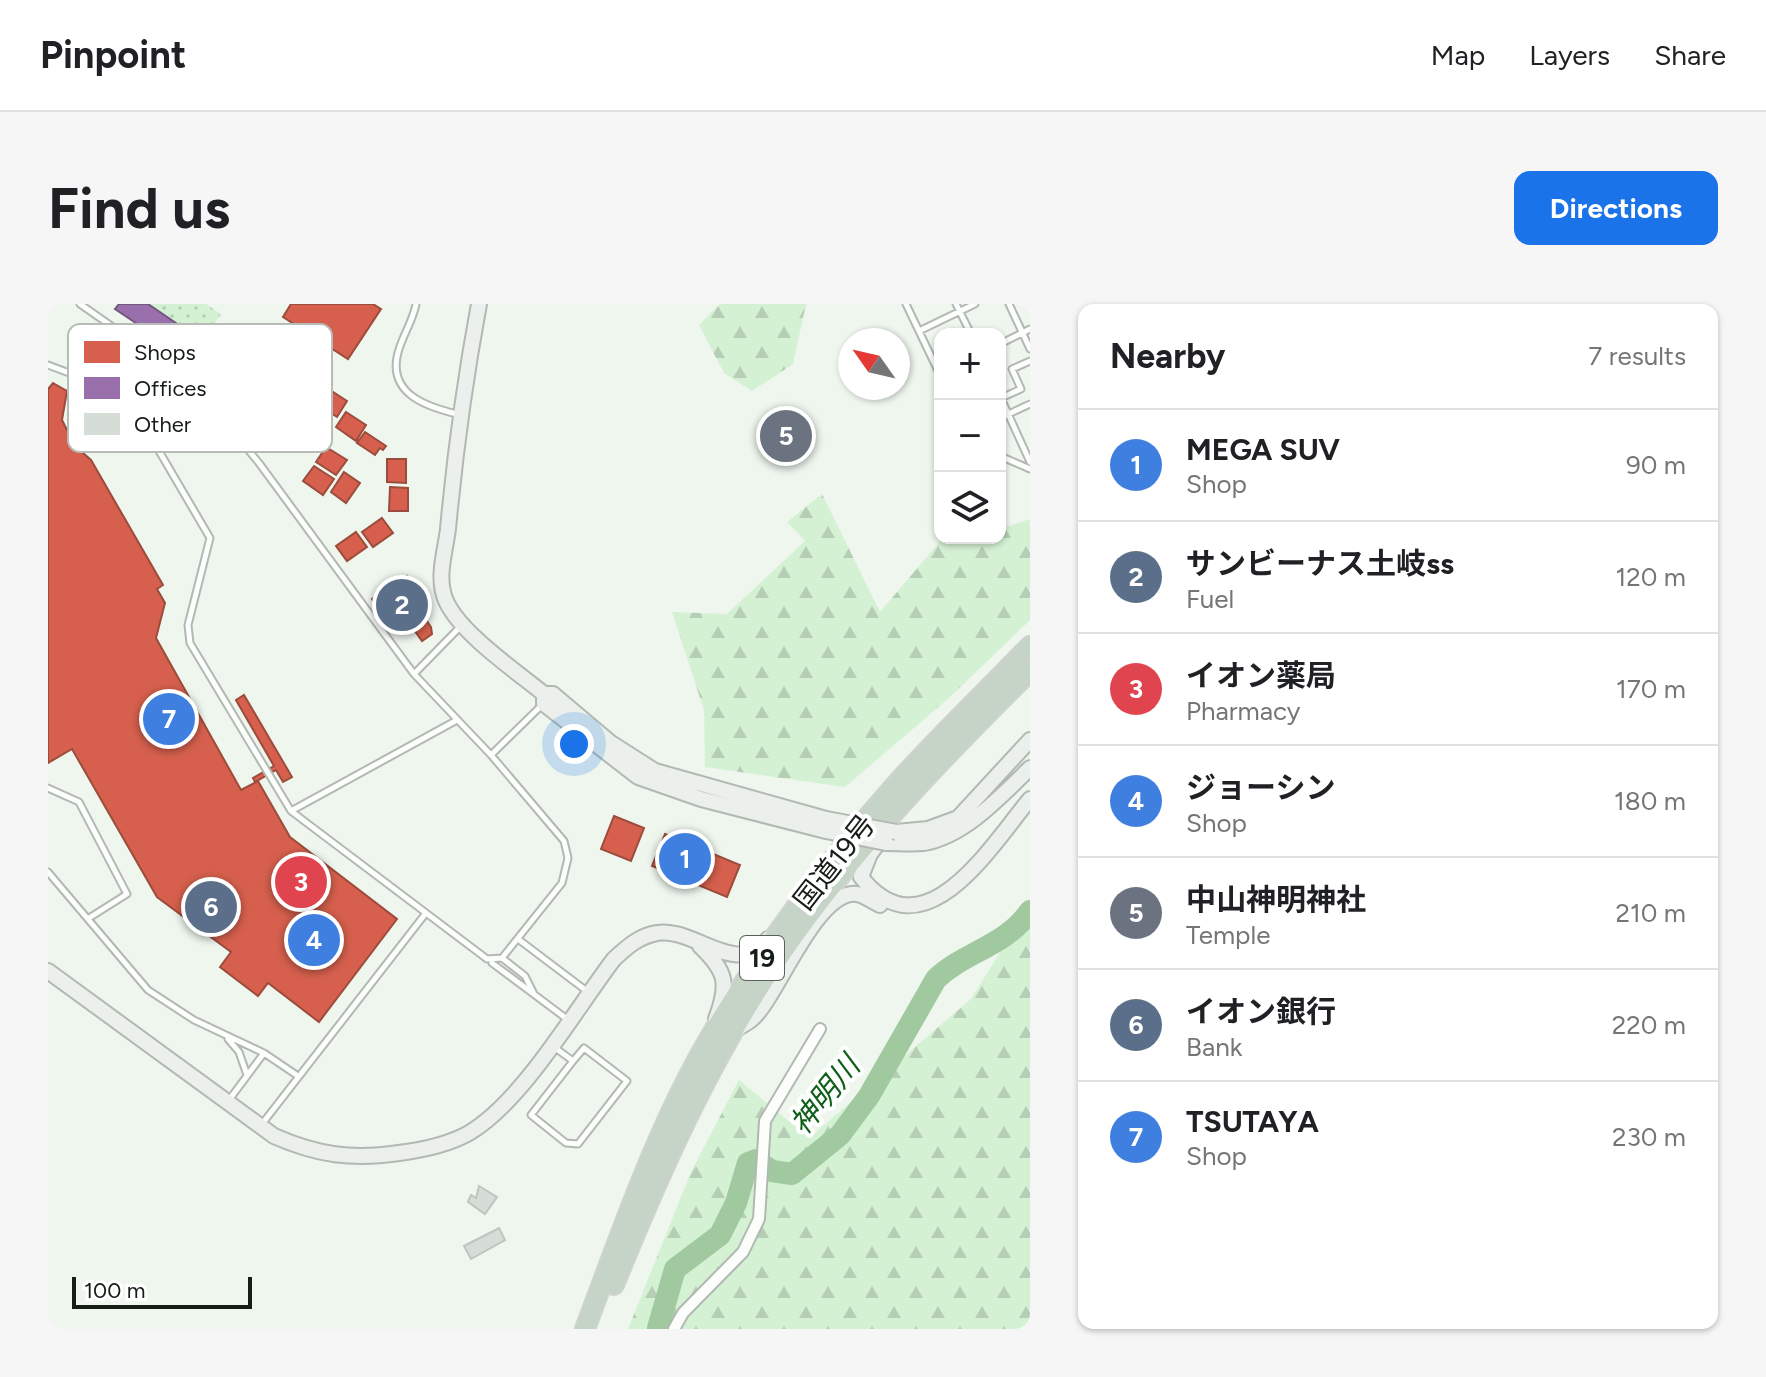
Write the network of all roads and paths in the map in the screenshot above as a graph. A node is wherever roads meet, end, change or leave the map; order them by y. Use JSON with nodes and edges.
{"nodes":[{"id":1,"x":80,"y":304,"type":"edge"},
{"id":2,"x":416,"y":304,"type":"edge"},
{"id":3,"x":479,"y":304,"type":"edge"},
{"id":4,"x":906,"y":304,"type":"edge"},
{"id":5,"x":956,"y":304,"type":"edge"},
{"id":6,"x":975,"y":304,"type":"edge"},
{"id":7,"x":1009,"y":304,"type":"edge"},
{"id":8,"x":960,"y":311,"type":"junction"},
{"id":9,"x":109,"y":324,"type":"edge"},
{"id":10,"x":968,"y":328,"type":"edge"},
{"id":11,"x":1030,"y":329,"type":"edge"},
{"id":12,"x":919,"y":331,"type":"junction"},
{"id":13,"x":1022,"y":333,"type":"junction"},
{"id":14,"x":1006,"y":341,"type":"edge"},
{"id":15,"x":1030,"y":349,"type":"edge"},
{"id":16,"x":1030,"y":361,"type":"edge"},
{"id":17,"x":934,"y":362,"type":"edge"},
{"id":18,"x":48,"y":365,"type":"edge"},
{"id":19,"x":68,"y":373,"type":"edge"},
{"id":20,"x":1006,"y":395,"type":"edge"},
{"id":21,"x":1001,"y":400,"type":"edge"},
{"id":22,"x":1030,"y":404,"type":"edge"},
{"id":23,"x":1009,"y":414,"type":"junction"},
{"id":24,"x":459,"y":415,"type":"junction"},
{"id":25,"x":1006,"y":415,"type":"edge"},
{"id":26,"x":1027,"y":448,"type":"edge"},
{"id":27,"x":160,"y":452,"type":"edge"},
{"id":28,"x":250,"y":452,"type":"edge"},
{"id":29,"x":1006,"y":459,"type":"edge"},
{"id":30,"x":1030,"y":462,"type":"edge"},
{"id":31,"x":1030,"y":469,"type":"edge"},
{"id":32,"x":464,"y":624,"type":"junction"},
{"id":33,"x":1030,"y":646,"type":"edge"},
{"id":34,"x":1030,"y":671,"type":"edge"},
{"id":35,"x":414,"y":674,"type":"junction"},
{"id":36,"x":1008,"y":693,"type":"junction"},
{"id":37,"x":544,"y":699,"type":"junction"},
{"id":38,"x":457,"y":720,"type":"junction"},
{"id":39,"x":1030,"y":740,"type":"edge"},
{"id":40,"x":1030,"y":754,"type":"edge"},
{"id":41,"x":491,"y":755,"type":"junction"},
{"id":42,"x":1030,"y":768,"type":"edge"},
{"id":43,"x":48,"y":788,"type":"edge"},
{"id":44,"x":1030,"y":799,"type":"edge"},
{"id":45,"x":1030,"y":809,"type":"edge"},
{"id":46,"x":291,"y":811,"type":"junction"},
{"id":47,"x":974,"y":818,"type":"junction"},
{"id":48,"x":891,"y":837,"type":"junction"},
{"id":49,"x":843,"y":848,"type":"junction"},
{"id":50,"x":48,"y":872,"type":"edge"},
{"id":51,"x":426,"y":913,"type":"junction"},
{"id":52,"x":89,"y":918,"type":"junction"},
{"id":53,"x":518,"y":939,"type":"junction"},
{"id":54,"x":697,"y":943,"type":"junction"},
{"id":55,"x":502,"y":958,"type":"junction"},
{"id":56,"x":487,"y":959,"type":"junction"},
{"id":57,"x":48,"y":971,"type":"edge"},
{"id":58,"x":589,"y":992,"type":"junction"},
{"id":59,"x":535,"y":995,"type":"junction"},
{"id":60,"x":568,"y":1020,"type":"junction"},
{"id":61,"x":820,"y":1029,"type":"dead end"},
{"id":62,"x":733,"y":1030,"type":"junction"},
{"id":63,"x":228,"y":1038,"type":"junction"},
{"id":64,"x":710,"y":1039,"type":"junction"},
{"id":65,"x":550,"y":1044,"type":"junction"},
{"id":66,"x":264,"y":1053,"type":"junction"},
{"id":67,"x":573,"y":1061,"type":"junction"},
{"id":68,"x":247,"y":1076,"type":"junction"},
{"id":69,"x":298,"y":1076,"type":"junction"},
{"id":70,"x":226,"y":1104,"type":"junction"},
{"id":71,"x":260,"y":1127,"type":"junction"},
{"id":72,"x":585,"y":1329,"type":"edge"},
{"id":73,"x":597,"y":1329,"type":"edge"},
{"id":74,"x":674,"y":1329,"type":"edge"}],
"edges":[{"from":1,"to":9,"type":"lane"},
{"from":2,"to":24,"type":"lane"},
{"from":3,"to":24,"type":"street"},
{"from":4,"to":12,"type":"lane"},
{"from":5,"to":8,"type":"lane"},
{"from":6,"to":8,"type":"lane"},
{"from":7,"to":13,"type":"lane"},
{"from":8,"to":10,"type":"lane"},
{"from":8,"to":12,"type":"lane"},
{"from":11,"to":13,"type":"lane"},
{"from":12,"to":17,"type":"lane"},
{"from":13,"to":14,"type":"lane"},
{"from":13,"to":15,"type":"lane"},
{"from":16,"to":20,"type":"lane"},
{"from":18,"to":19,"type":"lane"},
{"from":21,"to":23,"type":"lane"},
{"from":22,"to":23,"type":"lane"},
{"from":23,"to":25,"type":"lane"},
{"from":23,"to":26,"type":"lane"},
{"from":24,"to":32,"type":"street"},
{"from":26,"to":30,"type":"lane"},
{"from":27,"to":46,"type":"lane"},
{"from":28,"to":35,"type":"lane"},
{"from":29,"to":31,"type":"lane"},
{"from":32,"to":35,"type":"lane"},
{"from":32,"to":37,"type":"street"},
{"from":33,"to":49,"type":"highway","name":"国道19号","number":"19"},
{"from":34,"to":36,"type":"highway","name":"国道19号","number":"19"},
{"from":35,"to":38,"type":"lane"},
{"from":36,"to":44,"type":"street"},
{"from":36,"to":62,"type":"highway","name":"国道19号","number":"19"},
{"from":37,"to":41,"type":"lane"},
{"from":37,"to":48,"type":"street","bridge":true},
{"from":38,"to":41,"type":"lane"},
{"from":38,"to":46,"type":"lane"},
{"from":39,"to":48,"type":"street"},
{"from":40,"to":47,"type":"street"},
{"from":41,"to":53,"type":"lane"},
{"from":42,"to":47,"type":"street"},
{"from":43,"to":52,"type":"lane"},
{"from":45,"to":62,"type":"street"},
{"from":46,"to":51,"type":"lane"},
{"from":47,"to":48,"type":"street"},
{"from":49,"to":54,"type":"street"},
{"from":49,"to":64,"type":"highway","name":"国道19号","number":"19"},
{"from":50,"to":52,"type":"lane"},
{"from":51,"to":56,"type":"lane"},
{"from":51,"to":69,"type":"lane"},
{"from":52,"to":63,"type":"lane"},
{"from":53,"to":55,"type":"lane"},
{"from":53,"to":58,"type":"lane"},
{"from":54,"to":58,"type":"street"},
{"from":54,"to":64,"type":"street"},
{"from":55,"to":56,"type":"lane"},
{"from":55,"to":59,"type":"lane"},
{"from":56,"to":59,"type":"lane"},
{"from":57,"to":70,"type":"street"},
{"from":58,"to":60,"type":"street"},
{"from":59,"to":60,"type":"lane"},
{"from":60,"to":65,"type":"street"},
{"from":61,"to":74,"type":"street"},
{"from":62,"to":73,"type":"highway","name":"国道19号","number":"19"},
{"from":63,"to":66,"type":"lane"},
{"from":63,"to":68,"type":"lane"},
{"from":64,"to":72,"type":"highway","name":"国道19号","number":"19"},
{"from":65,"to":67,"type":"lane"},
{"from":65,"to":71,"type":"street"},
{"from":66,"to":68,"type":"lane"},
{"from":66,"to":69,"type":"lane"},
{"from":67,"to":67,"type":"lane"},
{"from":68,"to":70,"type":"lane"},
{"from":69,"to":71,"type":"lane"},
{"from":70,"to":71,"type":"street"}]}
